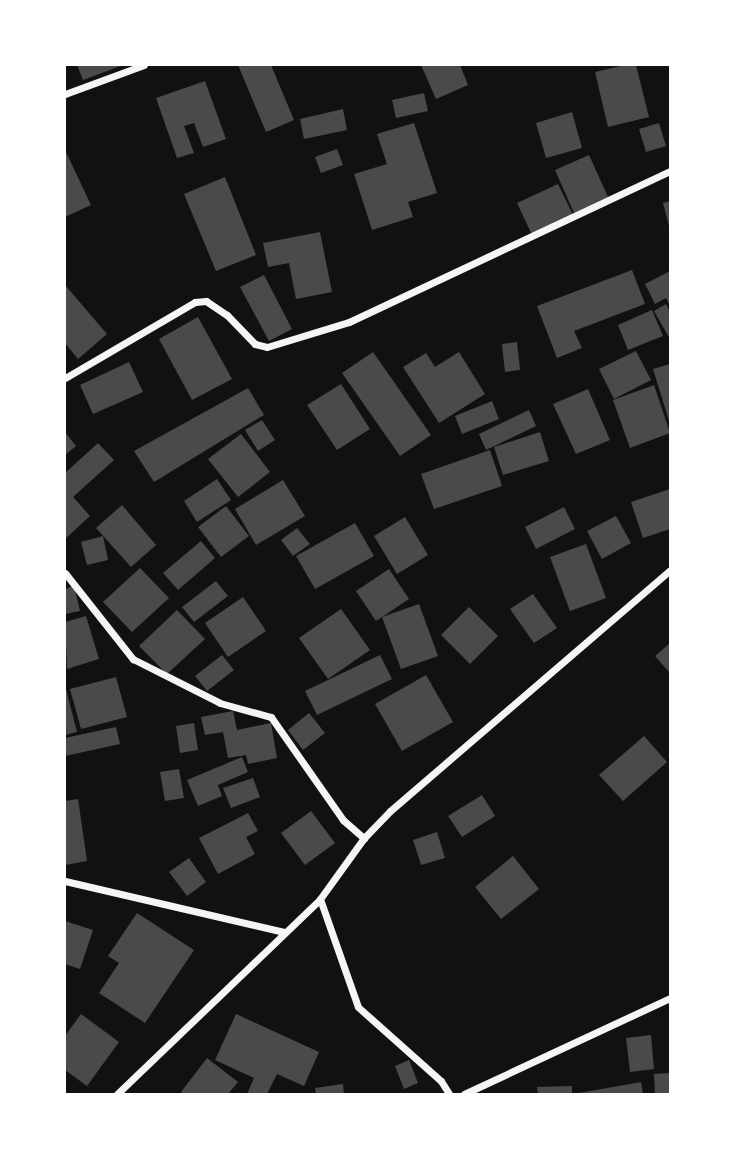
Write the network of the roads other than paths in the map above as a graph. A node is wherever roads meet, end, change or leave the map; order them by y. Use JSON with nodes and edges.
{"nodes":[{"id":1,"x":145,"y":65,"type":"edge"},
{"id":2,"x":65,"y":94,"type":"edge"},
{"id":3,"x":670,"y":171,"type":"edge"},
{"id":4,"x":65,"y":378,"type":"edge"},
{"id":5,"x":670,"y":570,"type":"edge"},
{"id":6,"x":65,"y":573,"type":"edge"},
{"id":7,"x":364,"y":838,"type":"junction"},
{"id":8,"x":65,"y":881,"type":"edge"},
{"id":9,"x":320,"y":899,"type":"junction"},
{"id":10,"x":285,"y":932,"type":"junction"},
{"id":11,"x":670,"y":998,"type":"edge"},
{"id":12,"x":117,"y":1094,"type":"edge"},
{"id":13,"x":449,"y":1094,"type":"edge"},
{"id":14,"x":464,"y":1094,"type":"edge"}],
"edges":[{"from":1,"to":2,"type":"street"},
{"from":3,"to":4,"type":"street"},
{"from":5,"to":7,"type":"street"},
{"from":6,"to":7,"type":"street"},
{"from":7,"to":9,"type":"street"},
{"from":8,"to":10,"type":"street"},
{"from":9,"to":10,"type":"street"},
{"from":9,"to":13,"type":"street"},
{"from":10,"to":12,"type":"street"},
{"from":11,"to":14,"type":"street"}]}
